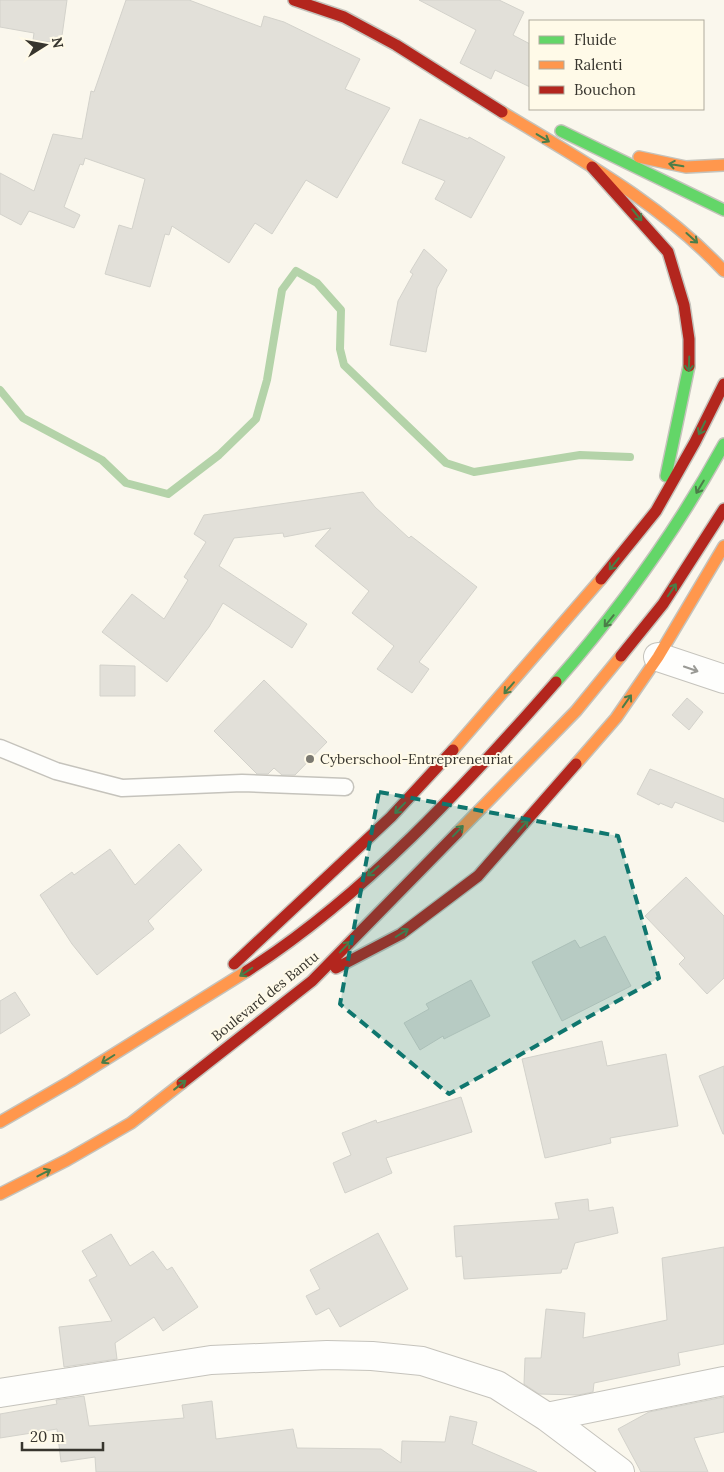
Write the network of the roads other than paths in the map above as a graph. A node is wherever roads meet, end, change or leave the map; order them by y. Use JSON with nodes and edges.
{"nodes":[{"id":1,"x":294,"y":0,"type":"edge"},
{"id":2,"x":502,"y":112,"type":"junction"},
{"id":3,"x":589,"y":144,"type":"junction"},
{"id":4,"x":724,"y":166,"type":"edge"},
{"id":5,"x":592,"y":167,"type":"junction"},
{"id":6,"x":724,"y":210,"type":"edge"},
{"id":7,"x":724,"y":271,"type":"edge"},
{"id":8,"x":724,"y":384,"type":"edge"},
{"id":9,"x":724,"y":444,"type":"edge"},
{"id":10,"x":660,"y":503,"type":"junction"},
{"id":11,"x":724,"y":509,"type":"edge"},
{"id":12,"x":724,"y":546,"type":"edge"},
{"id":13,"x":658,"y":657,"type":"junction"},
{"id":14,"x":724,"y":679,"type":"edge"},
{"id":15,"x":0,"y":748,"type":"edge"},
{"id":16,"x":345,"y":787,"type":"dead end"},
{"id":17,"x":312,"y":981,"type":"junction"},
{"id":18,"x":191,"y":1006,"type":"junction"},
{"id":19,"x":0,"y":1122,"type":"edge"},
{"id":20,"x":2,"y":1195,"type":"edge"},
{"id":21,"x":724,"y":1380,"type":"edge"},
{"id":22,"x":0,"y":1393,"type":"edge"},
{"id":23,"x":547,"y":1417,"type":"junction"},
{"id":24,"x":620,"y":1472,"type":"edge"}],
"edges":[{"from":1,"to":2,"type":"main road"},
{"from":2,"to":3,"type":"main road"},
{"from":2,"to":5,"type":"main road","one_way":true},
{"from":4,"to":3,"type":"main road","one_way":true},
{"from":3,"to":6,"type":"main road"},
{"from":5,"to":7,"type":"main road","one_way":true},
{"from":5,"to":10,"type":"main road","one_way":true},
{"from":8,"to":10,"type":"main road","one_way":true},
{"from":9,"to":18,"type":"main road","name":"Boulevard des Bantu","one_way":true},
{"from":10,"to":18,"type":"main road","one_way":true},
{"from":17,"to":11,"type":"main road","name":"Boulevard des Bantu","one_way":true},
{"from":12,"to":13,"type":"main road"},
{"from":13,"to":14,"type":"street","one_way":true},
{"from":17,"to":13,"type":"main road","one_way":true},
{"from":15,"to":16,"type":"lane"},
{"from":20,"to":17,"type":"main road","name":"Boulevard des Bantu","one_way":true},
{"from":18,"to":19,"type":"main road","name":"Boulevard des Bantu","one_way":true},
{"from":21,"to":23,"type":"street"},
{"from":22,"to":23,"type":"street"},
{"from":23,"to":24,"type":"street"}]}
